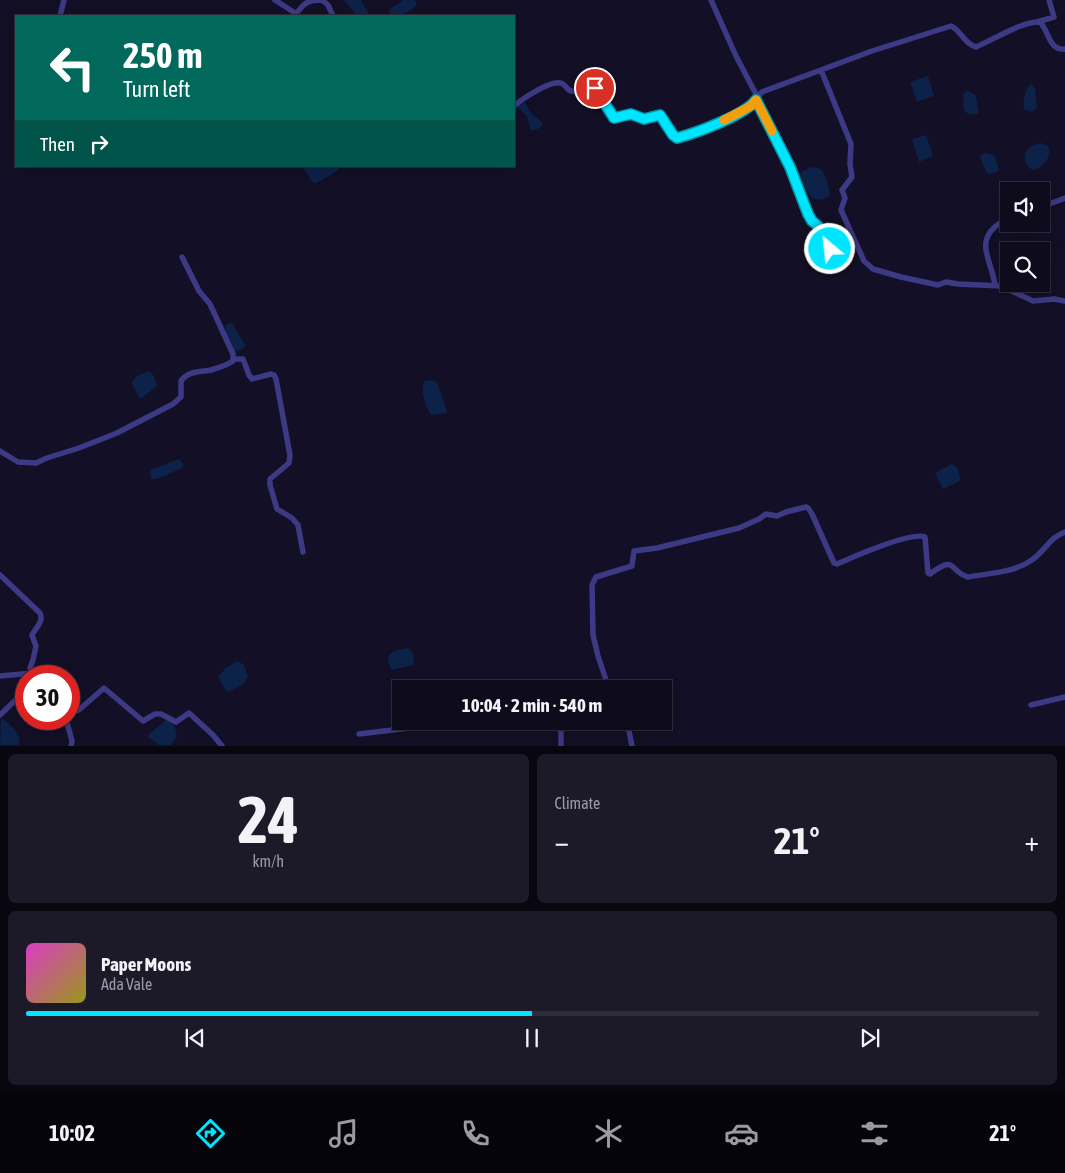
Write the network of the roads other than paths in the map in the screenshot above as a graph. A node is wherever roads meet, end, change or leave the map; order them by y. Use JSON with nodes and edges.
{"nodes":[{"id":1,"x":64,"y":0,"type":"edge"},
{"id":2,"x":275,"y":0,"type":"edge"},
{"id":3,"x":711,"y":0,"type":"edge"},
{"id":4,"x":1049,"y":0,"type":"edge"},
{"id":5,"x":60,"y":15,"type":"edge"},
{"id":6,"x":333,"y":15,"type":"edge"},
{"id":7,"x":1037,"y":22,"type":"junction"},
{"id":8,"x":1065,"y":49,"type":"edge"},
{"id":9,"x":821,"y":70,"type":"junction"},
{"id":10,"x":757,"y":99,"type":"junction"},
{"id":11,"x":515,"y":105,"type":"edge"},
{"id":12,"x":1065,"y":198,"type":"edge"},
{"id":13,"x":1050,"y":204,"type":"edge"},
{"id":14,"x":1000,"y":223,"type":"edge"},
{"id":15,"x":855,"y":242,"type":"junction"},
{"id":16,"x":182,"y":257,"type":"dead end"},
{"id":17,"x":995,"y":285,"type":"junction"},
{"id":18,"x":1065,"y":300,"type":"edge"},
{"id":19,"x":233,"y":359,"type":"junction"},
{"id":20,"x":0,"y":450,"type":"edge"},
{"id":21,"x":1065,"y":532,"type":"edge"},
{"id":22,"x":303,"y":552,"type":"dead end"},
{"id":23,"x":0,"y":575,"type":"edge"},
{"id":24,"x":31,"y":665,"type":"edge"},
{"id":25,"x":0,"y":676,"type":"edge"},
{"id":26,"x":15,"y":676,"type":"edge"},
{"id":27,"x":605,"y":680,"type":"edge"},
{"id":28,"x":1065,"y":696,"type":"edge"},
{"id":29,"x":15,"y":701,"type":"edge"},
{"id":30,"x":1031,"y":705,"type":"dead end"},
{"id":31,"x":80,"y":709,"type":"edge"},
{"id":32,"x":0,"y":715,"type":"edge"},
{"id":33,"x":69,"y":730,"type":"edge"},
{"id":34,"x":392,"y":730,"type":"edge"},
{"id":35,"x":561,"y":730,"type":"edge"},
{"id":36,"x":629,"y":730,"type":"edge"},
{"id":37,"x":359,"y":734,"type":"dead end"},
{"id":38,"x":72,"y":746,"type":"edge"},
{"id":39,"x":222,"y":746,"type":"edge"},
{"id":40,"x":561,"y":746,"type":"edge"},
{"id":41,"x":632,"y":746,"type":"edge"}],
"edges":[{"from":1,"to":5,"type":"street"},
{"from":2,"to":6,"type":"street"},
{"from":3,"to":10,"type":"street"},
{"from":4,"to":7,"type":"street"},
{"from":7,"to":8,"type":"street"},
{"from":7,"to":9,"type":"street"},
{"from":9,"to":10,"type":"street"},
{"from":9,"to":15,"type":"street"},
{"from":10,"to":11,"type":"street"},
{"from":10,"to":15,"type":"street"},
{"from":12,"to":13,"type":"street"},
{"from":14,"to":17,"type":"street"},
{"from":15,"to":17,"type":"street"},
{"from":16,"to":19,"type":"street"},
{"from":17,"to":18,"type":"street"},
{"from":19,"to":20,"type":"street"},
{"from":19,"to":22,"type":"street"},
{"from":21,"to":27,"type":"street"},
{"from":23,"to":24,"type":"street"},
{"from":25,"to":26,"type":"street"},
{"from":28,"to":30,"type":"street"},
{"from":29,"to":32,"type":"street"},
{"from":31,"to":39,"type":"street"},
{"from":33,"to":38,"type":"street"},
{"from":34,"to":37,"type":"street"},
{"from":35,"to":40,"type":"street"},
{"from":36,"to":41,"type":"street"}]}
